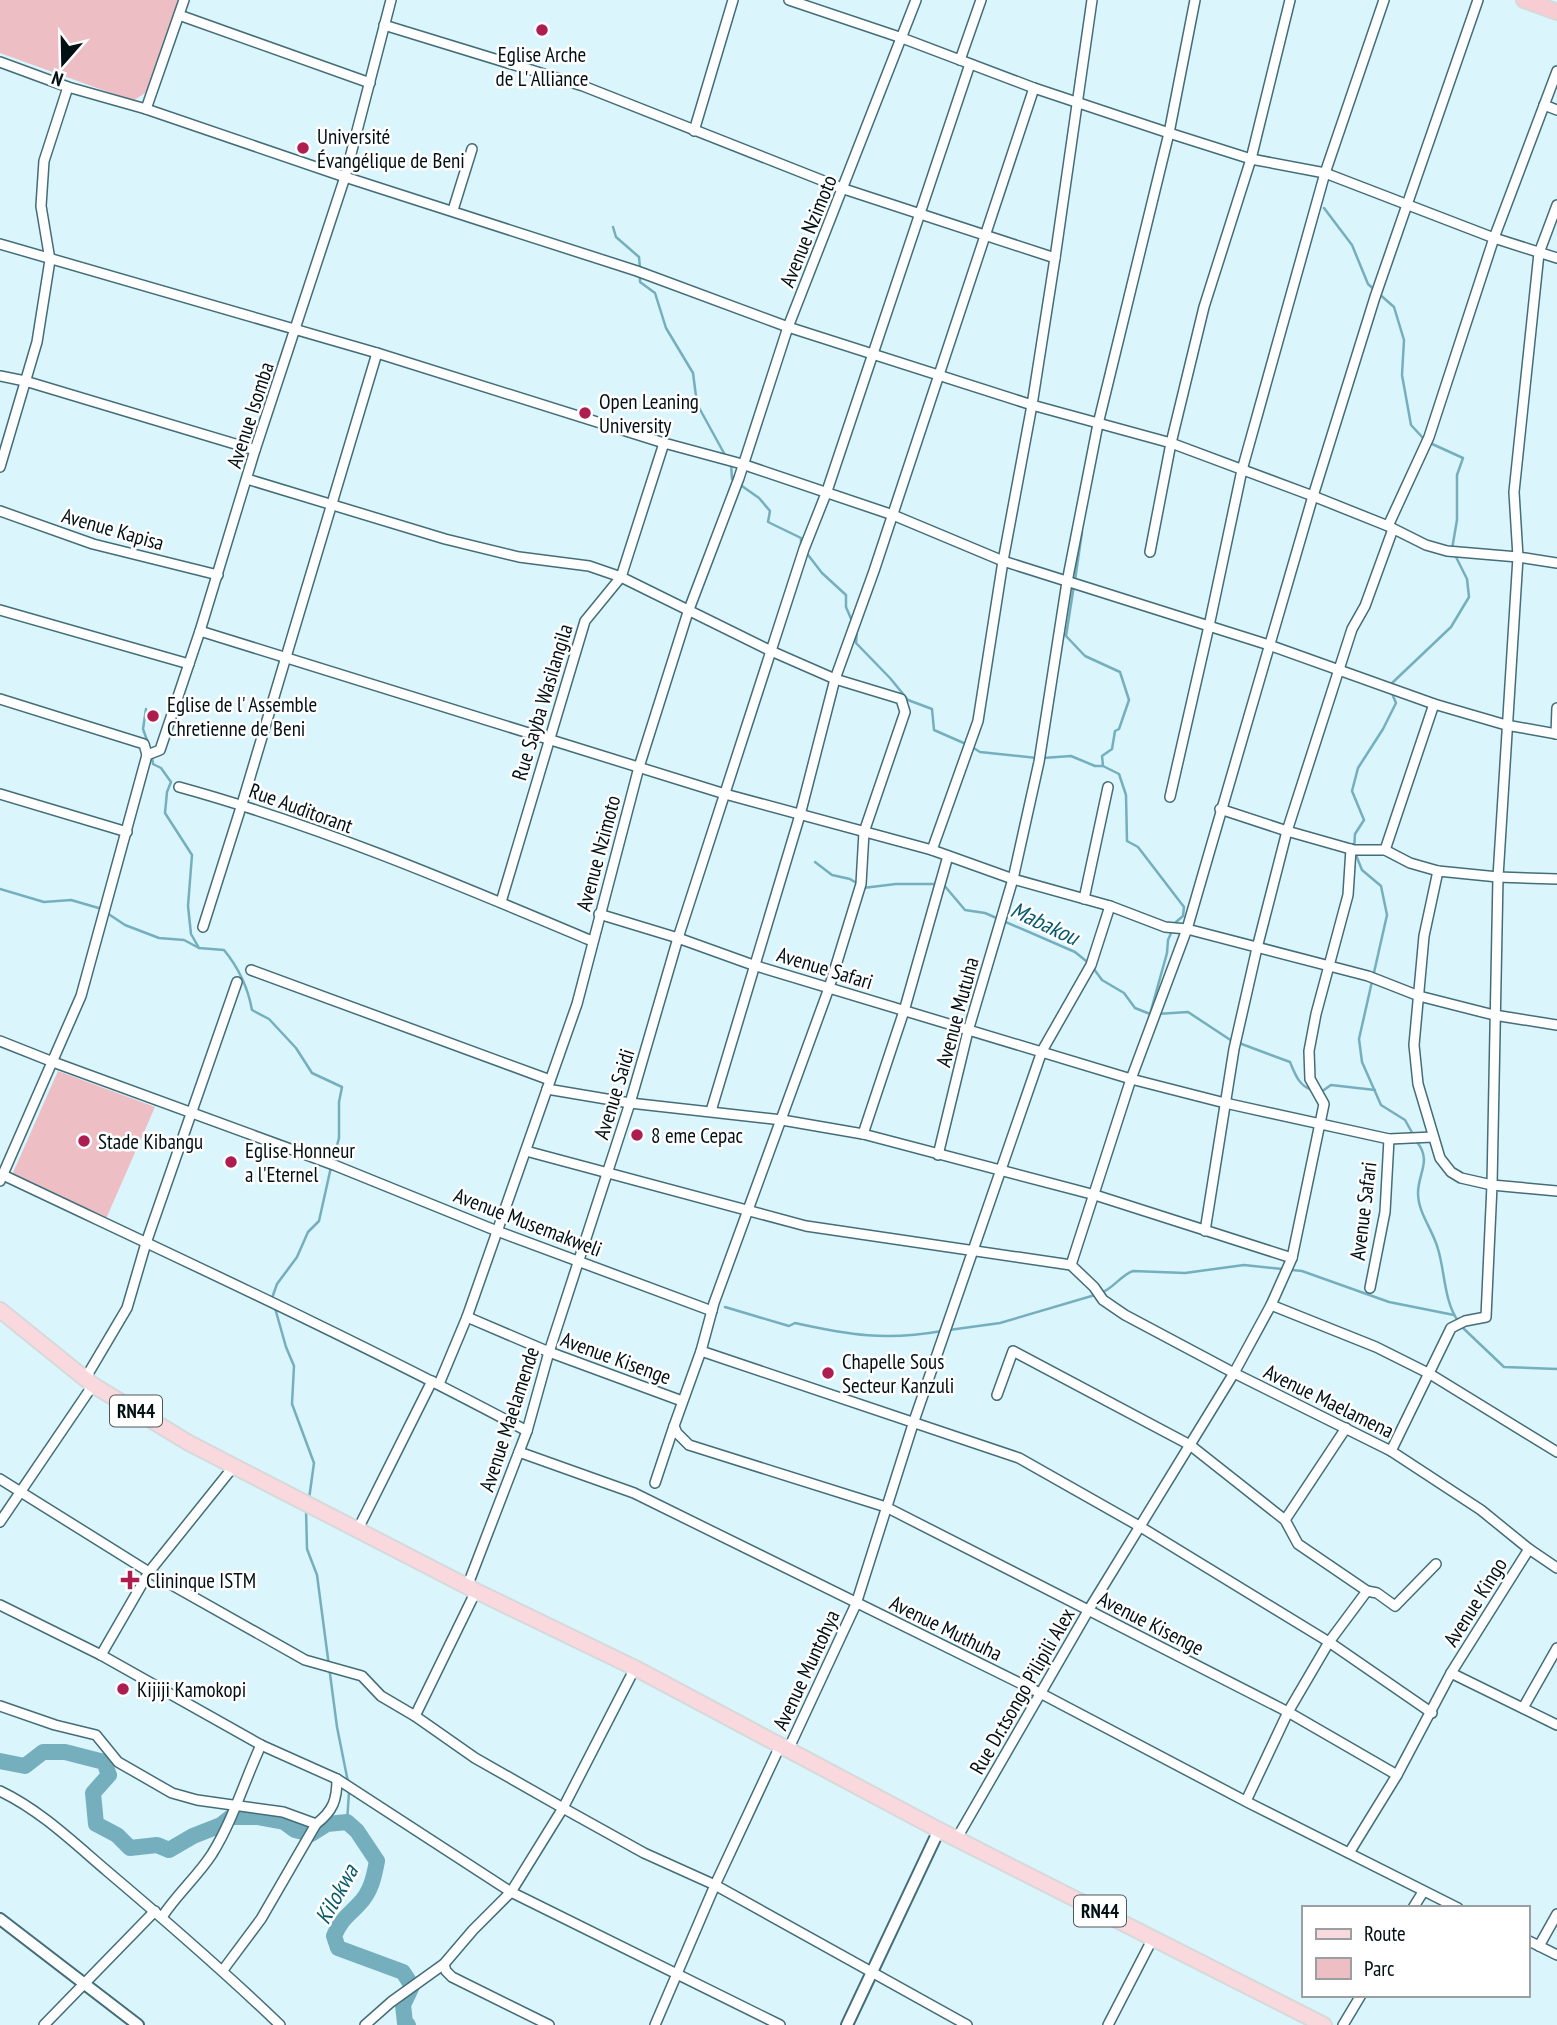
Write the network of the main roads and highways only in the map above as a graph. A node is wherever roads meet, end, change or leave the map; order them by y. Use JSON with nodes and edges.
{"nodes":[{"id":1,"x":1524,"y":0,"type":"edge"},
{"id":2,"x":1557,"y":12,"type":"edge"},
{"id":3,"x":0,"y":1310,"type":"edge"},
{"id":4,"x":1305,"y":2021,"type":"edge"},
{"id":5,"x":1324,"y":2025,"type":"edge"}],
"edges":[{"from":1,"to":2,"type":"highway"},
{"from":3,"to":4,"type":"main road","number":"RN44"},
{"from":4,"to":5,"type":"main road","number":"RN44"}]}
